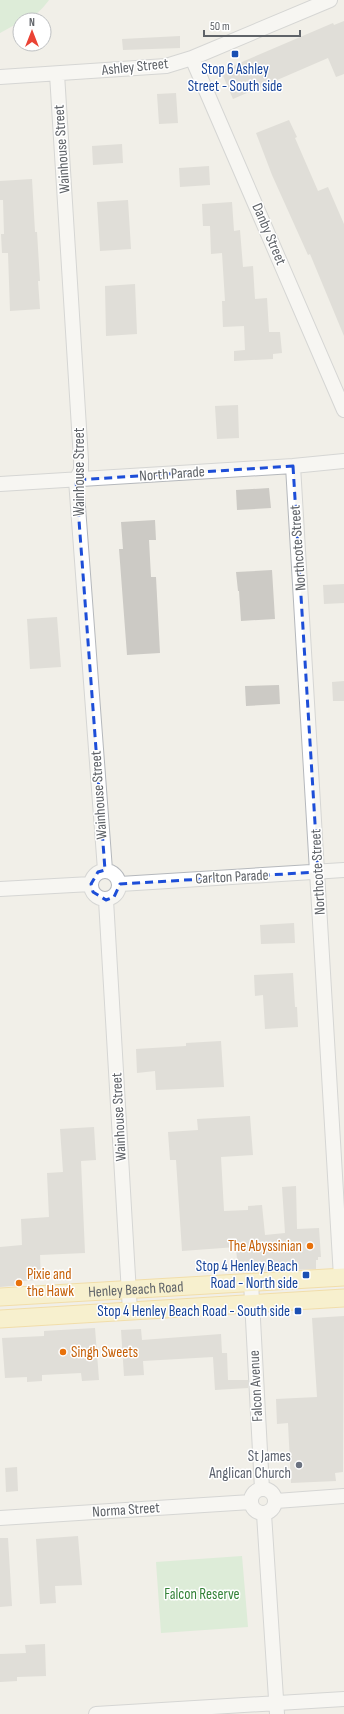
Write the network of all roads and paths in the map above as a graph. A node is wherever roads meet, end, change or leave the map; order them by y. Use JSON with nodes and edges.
{"nodes":[{"id":1,"x":330,"y":0,"type":"edge"},
{"id":2,"x":192,"y":58,"type":"junction"},
{"id":3,"x":57,"y":74,"type":"junction"},
{"id":4,"x":0,"y":77,"type":"edge"},
{"id":5,"x":344,"y":410,"type":"edge"},
{"id":6,"x":344,"y":461,"type":"edge"},
{"id":7,"x":293,"y":466,"type":"junction"},
{"id":8,"x":76,"y":480,"type":"junction"},
{"id":9,"x":0,"y":484,"type":"edge"},
{"id":10,"x":105,"y":870,"type":"junction"},
{"id":11,"x":344,"y":870,"type":"edge"},
{"id":12,"x":318,"y":872,"type":"junction"},
{"id":13,"x":91,"y":884,"type":"junction"},
{"id":14,"x":120,"y":884,"type":"junction"},
{"id":15,"x":0,"y":889,"type":"edge"},
{"id":16,"x":106,"y":900,"type":"junction"},
{"id":17,"x":343,"y":1277,"type":"edge"},
{"id":18,"x":251,"y":1282,"type":"junction"},
{"id":19,"x":129,"y":1290,"type":"junction"},
{"id":20,"x":0,"y":1298,"type":"edge"},
{"id":21,"x":344,"y":1298,"type":"edge"},
{"id":22,"x":252,"y":1303,"type":"junction"},
{"id":23,"x":130,"y":1311,"type":"junction"},
{"id":24,"x":0,"y":1319,"type":"edge"},
{"id":25,"x":262,"y":1489,"type":"junction"},
{"id":26,"x":344,"y":1496,"type":"edge"},
{"id":27,"x":276,"y":1501,"type":"junction"},
{"id":28,"x":251,"y":1502,"type":"junction"},
{"id":29,"x":264,"y":1514,"type":"junction"},
{"id":30,"x":0,"y":1518,"type":"edge"},
{"id":31,"x":344,"y":1699,"type":"edge"},
{"id":32,"x":276,"y":1708,"type":"edge"},
{"id":33,"x":96,"y":1714,"type":"edge"}],
"edges":[{"from":1,"to":2,"type":"street","name":"Ashley Street"},
{"from":2,"to":3,"type":"street","name":"Ashley Street"},
{"from":2,"to":5,"type":"street","name":"Danby Street"},
{"from":3,"to":4,"type":"street","name":"Ashley Street"},
{"from":3,"to":8,"type":"street","name":"Wainhouse Street"},
{"from":6,"to":7,"type":"street","name":"North Parade"},
{"from":7,"to":8,"type":"street","name":"North Parade"},
{"from":7,"to":12,"type":"street","name":"Northcote Street"},
{"from":8,"to":9,"type":"street","name":"North Parade"},
{"from":8,"to":10,"type":"street","name":"Wainhouse Street"},
{"from":10,"to":13,"type":"street"},
{"from":10,"to":14,"type":"street"},
{"from":11,"to":12,"type":"street","name":"Carlton Parade"},
{"from":12,"to":14,"type":"street","name":"Carlton Parade"},
{"from":12,"to":17,"type":"street","name":"Northcote Street"},
{"from":13,"to":15,"type":"street"},
{"from":13,"to":16,"type":"street"},
{"from":14,"to":16,"type":"street"},
{"from":16,"to":19,"type":"street","name":"Wainhouse Street"},
{"from":17,"to":18,"type":"main road","name":"Henley Beach Road"},
{"from":18,"to":19,"type":"main road","name":"Henley Beach Road"},
{"from":18,"to":22,"type":"street","name":"Falcon Avenue"},
{"from":19,"to":20,"type":"main road","name":"Henley Beach Road"},
{"from":19,"to":23,"type":"street","name":"Wainhouse Street"},
{"from":21,"to":22,"type":"main road","name":"Henley Beach Road"},
{"from":22,"to":23,"type":"main road","name":"Henley Beach Road"},
{"from":22,"to":25,"type":"street","name":"Falcon Avenue"},
{"from":23,"to":24,"type":"main road","name":"Henley Beach Road"},
{"from":25,"to":27,"type":"street"},
{"from":25,"to":28,"type":"street"},
{"from":26,"to":27,"type":"street"},
{"from":27,"to":29,"type":"street"},
{"from":28,"to":29,"type":"street"},
{"from":28,"to":30,"type":"street","name":"Norma Street"},
{"from":29,"to":32,"type":"street"},
{"from":31,"to":32,"type":"street"},
{"from":32,"to":33,"type":"street"}]}
